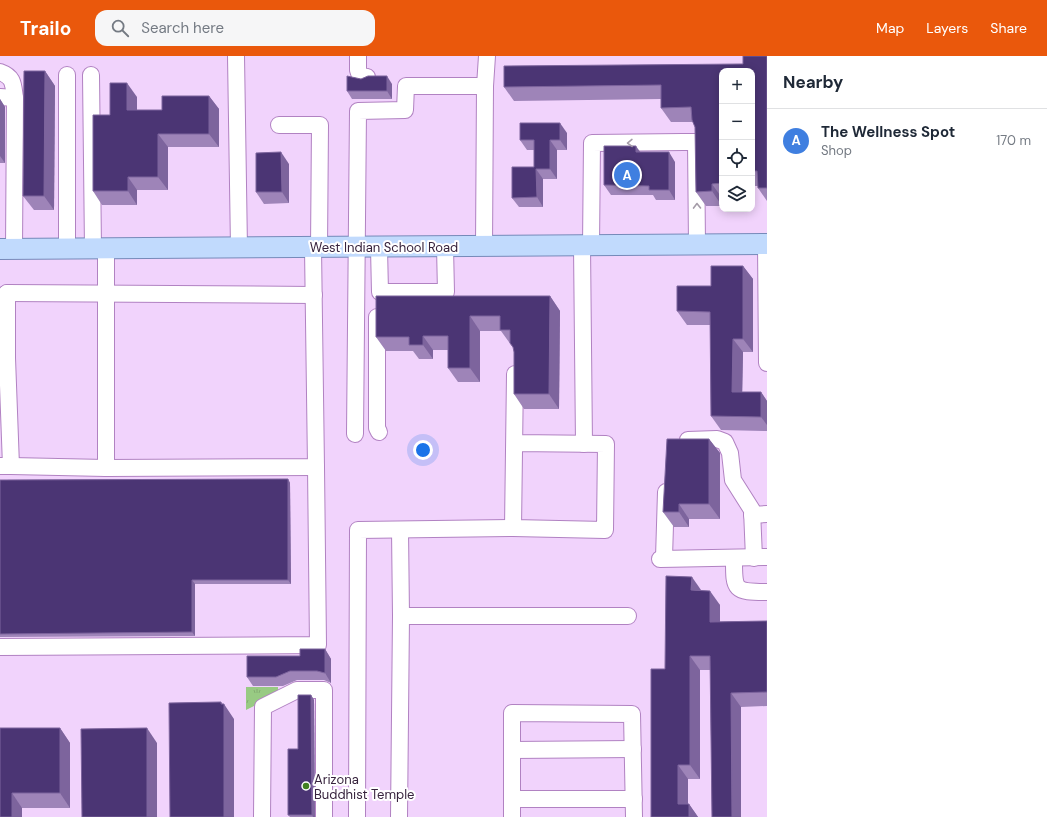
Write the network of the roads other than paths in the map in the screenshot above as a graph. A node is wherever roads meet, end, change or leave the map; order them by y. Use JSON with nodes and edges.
{"nodes":[{"id":1,"x":236,"y":56,"type":"edge"},
{"id":2,"x":358,"y":56,"type":"edge"},
{"id":3,"x":487,"y":56,"type":"edge"},
{"id":4,"x":0,"y":72,"type":"edge"},
{"id":5,"x":66,"y":75,"type":"dead end"},
{"id":6,"x":91,"y":75,"type":"dead end"},
{"id":7,"x":367,"y":77,"type":"edge"},
{"id":8,"x":485,"y":86,"type":"junction"},
{"id":9,"x":8,"y":98,"type":"edge"},
{"id":10,"x":279,"y":125,"type":"dead end"},
{"id":11,"x":767,"y":244,"type":"edge"},
{"id":12,"x":697,"y":245,"type":"junction"},
{"id":13,"x":5,"y":246,"type":"edge"},
{"id":14,"x":587,"y":246,"type":"junction"},
{"id":15,"x":445,"y":247,"type":"junction"},
{"id":16,"x":484,"y":247,"type":"junction"},
{"id":17,"x":239,"y":248,"type":"junction"},
{"id":18,"x":316,"y":248,"type":"junction"},
{"id":19,"x":356,"y":248,"type":"junction"},
{"id":20,"x":379,"y":248,"type":"junction"},
{"id":21,"x":67,"y":249,"type":"junction"},
{"id":22,"x":99,"y":249,"type":"junction"},
{"id":23,"x":767,"y":290,"type":"edge"},
{"id":24,"x":380,"y":292,"type":"junction"},
{"id":25,"x":106,"y":294,"type":"junction"},
{"id":26,"x":314,"y":295,"type":"junction"},
{"id":27,"x":3,"y":298,"type":"edge"},
{"id":28,"x":4,"y":357,"type":"edge"},
{"id":29,"x":767,"y":363,"type":"edge"},
{"id":30,"x":515,"y":366,"type":"edge"},
{"id":31,"x":379,"y":432,"type":"dead end"},
{"id":32,"x":5,"y":433,"type":"edge"},
{"id":33,"x":355,"y":434,"type":"dead end"},
{"id":34,"x":677,"y":440,"type":"edge"},
{"id":35,"x":515,"y":443,"type":"junction"},
{"id":36,"x":584,"y":444,"type":"junction"},
{"id":37,"x":6,"y":466,"type":"edge"},
{"id":38,"x":316,"y":467,"type":"junction"},
{"id":39,"x":106,"y":468,"type":"junction"},
{"id":40,"x":667,"y":477,"type":"edge"},
{"id":41,"x":760,"y":514,"type":"edge"},
{"id":42,"x":513,"y":528,"type":"junction"},
{"id":43,"x":400,"y":530,"type":"junction"},
{"id":44,"x":734,"y":558,"type":"junction"},
{"id":45,"x":761,"y":558,"type":"edge"},
{"id":46,"x":767,"y":592,"type":"edge"},
{"id":47,"x":400,"y":616,"type":"junction"},
{"id":48,"x":628,"y":616,"type":"dead end"},
{"id":49,"x":0,"y":647,"type":"edge"},
{"id":50,"x":633,"y":749,"type":"junction"},
{"id":51,"x":512,"y":750,"type":"junction"},
{"id":52,"x":512,"y":799,"type":"junction"},
{"id":53,"x":634,"y":799,"type":"junction"},
{"id":54,"x":262,"y":817,"type":"edge"},
{"id":55,"x":324,"y":817,"type":"edge"},
{"id":56,"x":357,"y":817,"type":"edge"},
{"id":57,"x":399,"y":817,"type":"edge"},
{"id":58,"x":512,"y":817,"type":"edge"},
{"id":59,"x":634,"y":817,"type":"edge"}],
"edges":[{"from":1,"to":17,"type":"street"},
{"from":2,"to":7,"type":"street"},
{"from":3,"to":8,"type":"street"},
{"from":4,"to":9,"type":"street"},
{"from":5,"to":21,"type":"street"},
{"from":6,"to":22,"type":"street"},
{"from":8,"to":16,"type":"street"},
{"from":8,"to":19,"type":"street"},
{"from":9,"to":13,"type":"street"},
{"from":10,"to":18,"type":"street"},
{"from":11,"to":12,"type":"main road","name":"West Indian School Road"},
{"from":11,"to":23,"type":"street"},
{"from":12,"to":14,"type":"main road","name":"West Indian School Road"},
{"from":12,"to":14,"type":"street","one_way":true},
{"from":13,"to":21,"type":"main road","name":"West Indian School Road"},
{"from":14,"to":16,"type":"main road","name":"West Indian School Road"},
{"from":14,"to":36,"type":"street"},
{"from":15,"to":16,"type":"main road","name":"West Indian School Road"},
{"from":15,"to":20,"type":"main road","name":"West Indian School Road"},
{"from":15,"to":24,"type":"street"},
{"from":17,"to":18,"type":"main road","name":"West Indian School Road"},
{"from":17,"to":22,"type":"main road","name":"West Indian School Road"},
{"from":18,"to":19,"type":"main road","name":"West Indian School Road"},
{"from":18,"to":26,"type":"street"},
{"from":19,"to":20,"type":"main road","name":"West Indian School Road"},
{"from":19,"to":33,"type":"street"},
{"from":20,"to":24,"type":"street"},
{"from":21,"to":22,"type":"main road","name":"West Indian School Road"},
{"from":22,"to":25,"type":"street"},
{"from":23,"to":29,"type":"street"},
{"from":24,"to":31,"type":"street"},
{"from":25,"to":26,"type":"street"},
{"from":25,"to":27,"type":"street"},
{"from":25,"to":39,"type":"street"},
{"from":26,"to":38,"type":"street"},
{"from":27,"to":28,"type":"street"},
{"from":28,"to":32,"type":"street"},
{"from":30,"to":35,"type":"street"},
{"from":32,"to":37,"type":"street"},
{"from":34,"to":41,"type":"street"},
{"from":35,"to":36,"type":"street"},
{"from":35,"to":42,"type":"street"},
{"from":36,"to":42,"type":"street"},
{"from":37,"to":39,"type":"street"},
{"from":38,"to":39,"type":"street"},
{"from":38,"to":49,"type":"street"},
{"from":40,"to":44,"type":"street"},
{"from":41,"to":45,"type":"street"},
{"from":42,"to":43,"type":"street"},
{"from":43,"to":47,"type":"street"},
{"from":43,"to":56,"type":"street"},
{"from":44,"to":45,"type":"street"},
{"from":44,"to":46,"type":"street"},
{"from":47,"to":48,"type":"street"},
{"from":47,"to":57,"type":"street"},
{"from":50,"to":51,"type":"street"},
{"from":50,"to":51,"type":"street"},
{"from":50,"to":53,"type":"street"},
{"from":51,"to":52,"type":"street"},
{"from":52,"to":53,"type":"street"},
{"from":52,"to":58,"type":"street"},
{"from":53,"to":59,"type":"street"},
{"from":54,"to":55,"type":"street"}]}
